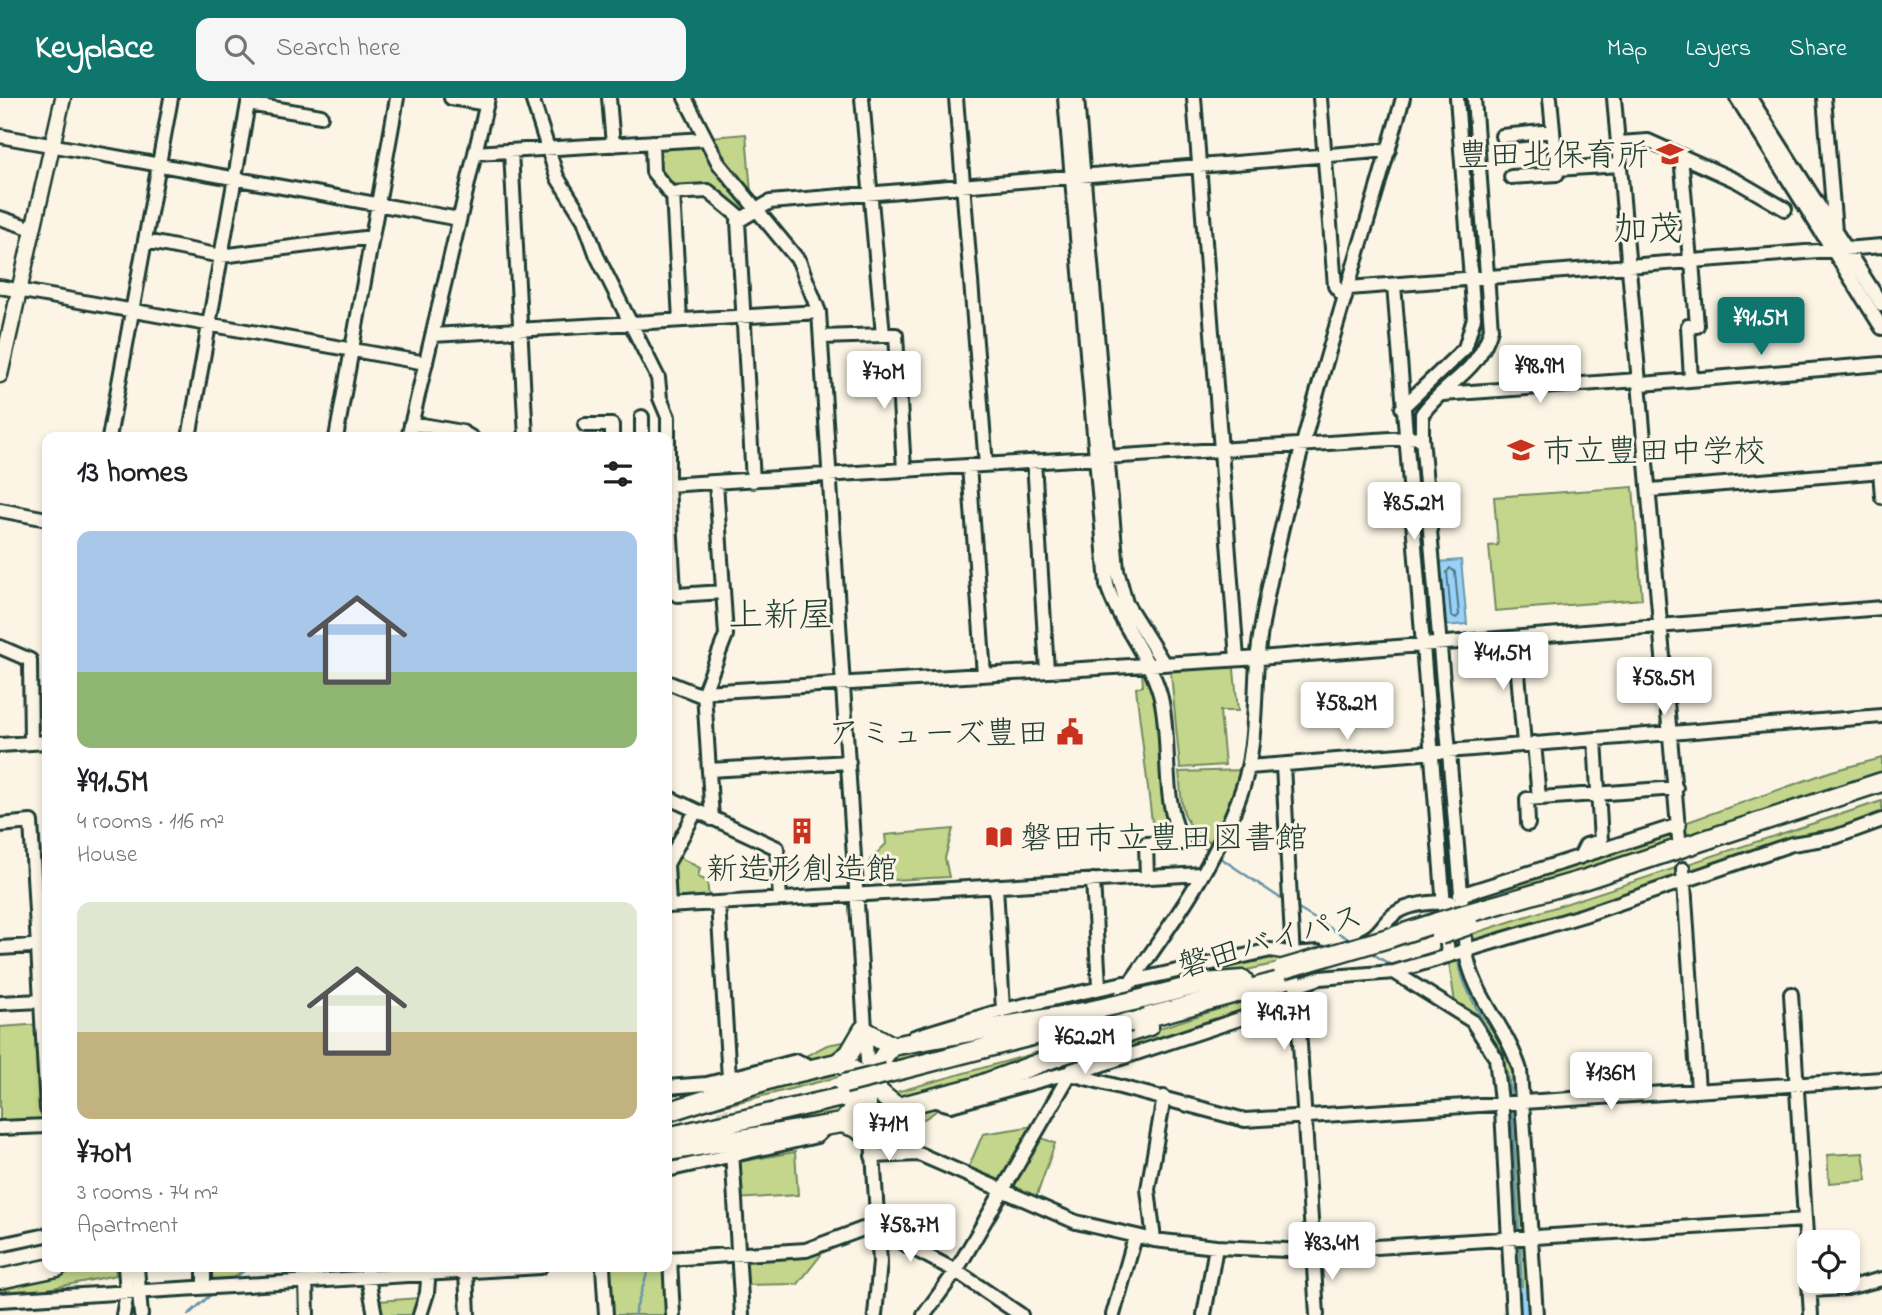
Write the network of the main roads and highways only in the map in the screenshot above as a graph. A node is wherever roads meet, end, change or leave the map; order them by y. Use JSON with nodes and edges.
{"nodes":[{"id":1,"x":63,"y":98,"type":"edge"},
{"id":2,"x":0,"y":375,"type":"edge"},
{"id":3,"x":1882,"y":782,"type":"edge"},
{"id":4,"x":1882,"y":793,"type":"edge"},
{"id":5,"x":1467,"y":908,"type":"junction"},
{"id":6,"x":1242,"y":986,"type":"junction"},
{"id":7,"x":1134,"y":1010,"type":"junction"},
{"id":8,"x":1086,"y":1017,"type":"junction"},
{"id":9,"x":899,"y":1044,"type":"junction"},
{"id":10,"x":837,"y":1063,"type":"junction"},
{"id":11,"x":888,"y":1079,"type":"junction"},
{"id":12,"x":867,"y":1082,"type":"junction"},
{"id":13,"x":845,"y":1090,"type":"junction"},
{"id":14,"x":898,"y":1107,"type":"junction"},
{"id":15,"x":672,"y":1110,"type":"edge"},
{"id":16,"x":835,"y":1125,"type":"junction"},
{"id":17,"x":672,"y":1126,"type":"edge"},
{"id":18,"x":672,"y":1136,"type":"edge"},
{"id":19,"x":672,"y":1150,"type":"edge"},
{"id":20,"x":42,"y":1259,"type":"edge"},
{"id":21,"x":42,"y":1268,"type":"edge"},
{"id":22,"x":11,"y":1269,"type":"edge"},
{"id":23,"x":0,"y":1279,"type":"edge"}],
"edges":[{"from":1,"to":2,"type":"main road"},
{"from":3,"to":5,"type":"highway","name":"磐田バイパス"},
{"from":4,"to":5,"type":"highway","name":"磐田バイパス"},
{"from":5,"to":6,"type":"highway","name":"磐田バイパス","bridge":true},
{"from":6,"to":7,"type":"highway","name":"磐田バイパス"},
{"from":6,"to":7,"type":"highway"},
{"from":6,"to":14,"type":"highway","bridge":true},
{"from":7,"to":8,"type":"highway","bridge":true},
{"from":7,"to":11,"type":"highway","name":"磐田バイパス","bridge":true},
{"from":8,"to":9,"type":"highway"},
{"from":8,"to":11,"type":"highway","name":"磐田バイパス"},
{"from":9,"to":10,"type":"highway"},
{"from":9,"to":12,"type":"highway"},
{"from":10,"to":12,"type":"highway"},
{"from":10,"to":15,"type":"highway"},
{"from":11,"to":13,"type":"highway","name":"磐田バイパス","bridge":true},
{"from":12,"to":14,"type":"highway"},
{"from":12,"to":16,"type":"highway"},
{"from":13,"to":17,"type":"highway","name":"磐田バイパス"},
{"from":13,"to":18,"type":"highway","name":"磐田バイパス"},
{"from":14,"to":16,"type":"highway"},
{"from":16,"to":19,"type":"highway"},
{"from":20,"to":22,"type":"highway"},
{"from":21,"to":22,"type":"highway"},
{"from":22,"to":23,"type":"highway"}]}
